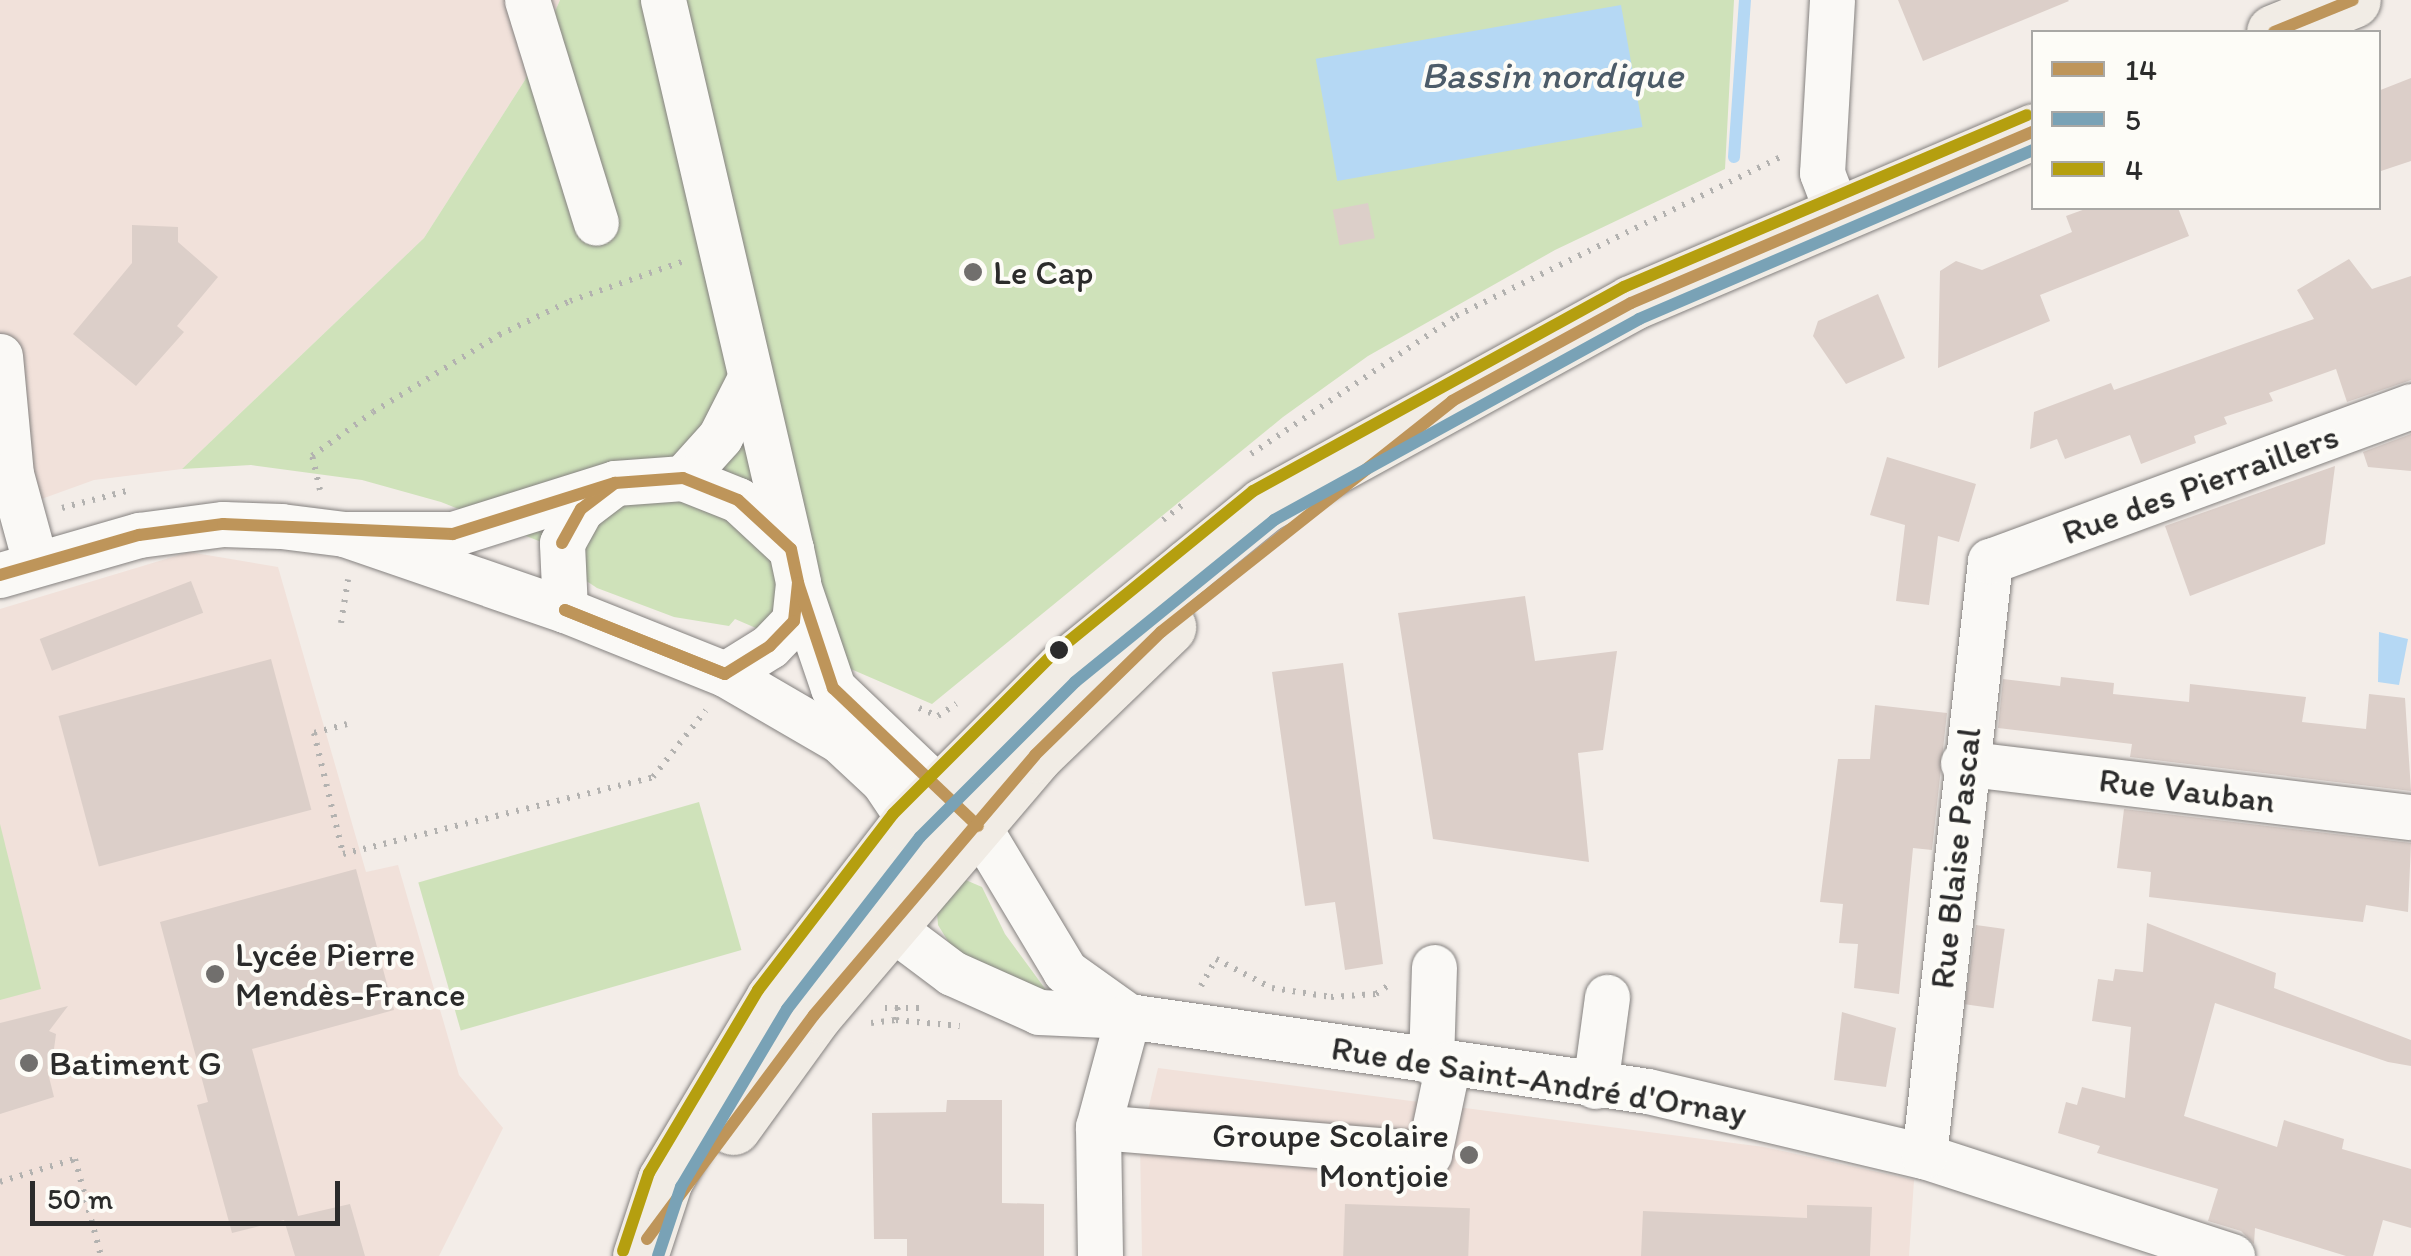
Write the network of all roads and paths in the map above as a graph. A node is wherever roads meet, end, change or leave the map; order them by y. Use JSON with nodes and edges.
{"nodes":[{"id":1,"x":527,"y":0,"type":"edge"},
{"id":2,"x":663,"y":0,"type":"edge"},
{"id":3,"x":1832,"y":0,"type":"edge"},
{"id":4,"x":2353,"y":0,"type":"edge"},
{"id":5,"x":2279,"y":30,"type":"edge"},
{"id":6,"x":2031,"y":132,"type":"edge"},
{"id":7,"x":1837,"y":212,"type":"junction"},
{"id":8,"x":596,"y":224,"type":"dead end"},
{"id":9,"x":725,"y":251,"type":"junction"},
{"id":10,"x":0,"y":356,"type":"edge"},
{"id":11,"x":749,"y":380,"type":"junction"},
{"id":12,"x":2411,"y":406,"type":"edge"},
{"id":13,"x":683,"y":478,"type":"junction"},
{"id":14,"x":615,"y":483,"type":"junction"},
{"id":15,"x":145,"y":490,"type":"dead end"},
{"id":16,"x":326,"y":516,"type":"junction"},
{"id":17,"x":19,"y":553,"type":"edge"},
{"id":18,"x":1990,"y":561,"type":"joint"},
{"id":19,"x":794,"y":566,"type":"junction"},
{"id":20,"x":342,"y":596,"type":"dead end"},
{"id":21,"x":565,"y":610,"type":"junction"},
{"id":22,"x":342,"y":622,"type":"dead end"},
{"id":23,"x":717,"y":690,"type":"junction"},
{"id":24,"x":961,"y":701,"type":"dead end"},
{"id":25,"x":910,"y":703,"type":"dead end"},
{"id":26,"x":347,"y":724,"type":"dead end"},
{"id":27,"x":1963,"y":762,"type":"junction"},
{"id":28,"x":2411,"y":817,"type":"edge"},
{"id":29,"x":942,"y":825,"type":"junction"},
{"id":30,"x":870,"y":912,"type":"junction"},
{"id":31,"x":1434,"y":968,"type":"joint"},
{"id":32,"x":1607,"y":997,"type":"dead end"},
{"id":33,"x":937,"y":1009,"type":"dead end"},
{"id":34,"x":814,"y":1015,"type":"junction"},
{"id":35,"x":1128,"y":1016,"type":"junction"},
{"id":36,"x":1187,"y":1024,"type":"junction"},
{"id":37,"x":1452,"y":1065,"type":"junction"},
{"id":38,"x":1602,"y":1087,"type":"junction"},
{"id":39,"x":1098,"y":1127,"type":"junction"},
{"id":40,"x":1924,"y":1156,"type":"junction"},
{"id":41,"x":0,"y":1182,"type":"edge"},
{"id":42,"x":643,"y":1248,"type":"edge"},
{"id":43,"x":2210,"y":1252,"type":"edge"},
{"id":44,"x":101,"y":1256,"type":"edge"},
{"id":45,"x":1100,"y":1256,"type":"edge"}],
"edges":[{"from":1,"to":8,"type":"street"},
{"from":2,"to":9,"type":"street"},
{"from":3,"to":7,"type":"street"},
{"from":4,"to":5,"type":"main road"},
{"from":6,"to":7,"type":"main road"},
{"from":7,"to":29,"type":"main road"},
{"from":9,"to":11,"type":"street"},
{"from":9,"to":16,"type":"path"},
{"from":10,"to":17,"type":"street"},
{"from":11,"to":13,"type":"street"},
{"from":11,"to":19,"type":"street"},
{"from":12,"to":18,"type":"street","name":"Rue des Pierraillers"},
{"from":13,"to":14,"type":"street"},
{"from":13,"to":19,"type":"street"},
{"from":14,"to":16,"type":"street"},
{"from":14,"to":21,"type":"street"},
{"from":15,"to":17,"type":"path"},
{"from":16,"to":17,"type":"street"},
{"from":16,"to":21,"type":"street"},
{"from":18,"to":27,"type":"street","name":"Rue Blaise Pascal"},
{"from":19,"to":23,"type":"street"},
{"from":19,"to":29,"type":"street"},
{"from":20,"to":22,"type":"path"},
{"from":21,"to":23,"type":"street"},
{"from":23,"to":26,"type":"path"},
{"from":23,"to":29,"type":"street"},
{"from":24,"to":25,"type":"path"},
{"from":27,"to":28,"type":"street","name":"Rue Vauban"},
{"from":27,"to":40,"type":"street","name":"Rue Blaise Pascal"},
{"from":29,"to":30,"type":"main road"},
{"from":29,"to":35,"type":"street","name":"Rue de Saint-André d'Ornay"},
{"from":30,"to":34,"type":"main road"},
{"from":30,"to":35,"type":"street","name":"Rue de Saint-André d'Ornay"},
{"from":30,"to":42,"type":"main road"},
{"from":31,"to":36,"type":"path"},
{"from":31,"to":37,"type":"street"},
{"from":32,"to":38,"type":"street"},
{"from":33,"to":34,"type":"path"},
{"from":34,"to":42,"type":"main road"},
{"from":35,"to":36,"type":"street","name":"Rue de Saint-André d'Ornay"},
{"from":35,"to":39,"type":"street"},
{"from":36,"to":37,"type":"street","name":"Rue de Saint-André d'Ornay"},
{"from":37,"to":38,"type":"street"},
{"from":37,"to":39,"type":"street"},
{"from":38,"to":40,"type":"street","name":"Rue de Saint-André d'Ornay"},
{"from":39,"to":45,"type":"street"},
{"from":40,"to":43,"type":"street","name":"Rue de Saint-André d'Ornay"},
{"from":41,"to":44,"type":"path"}]}
